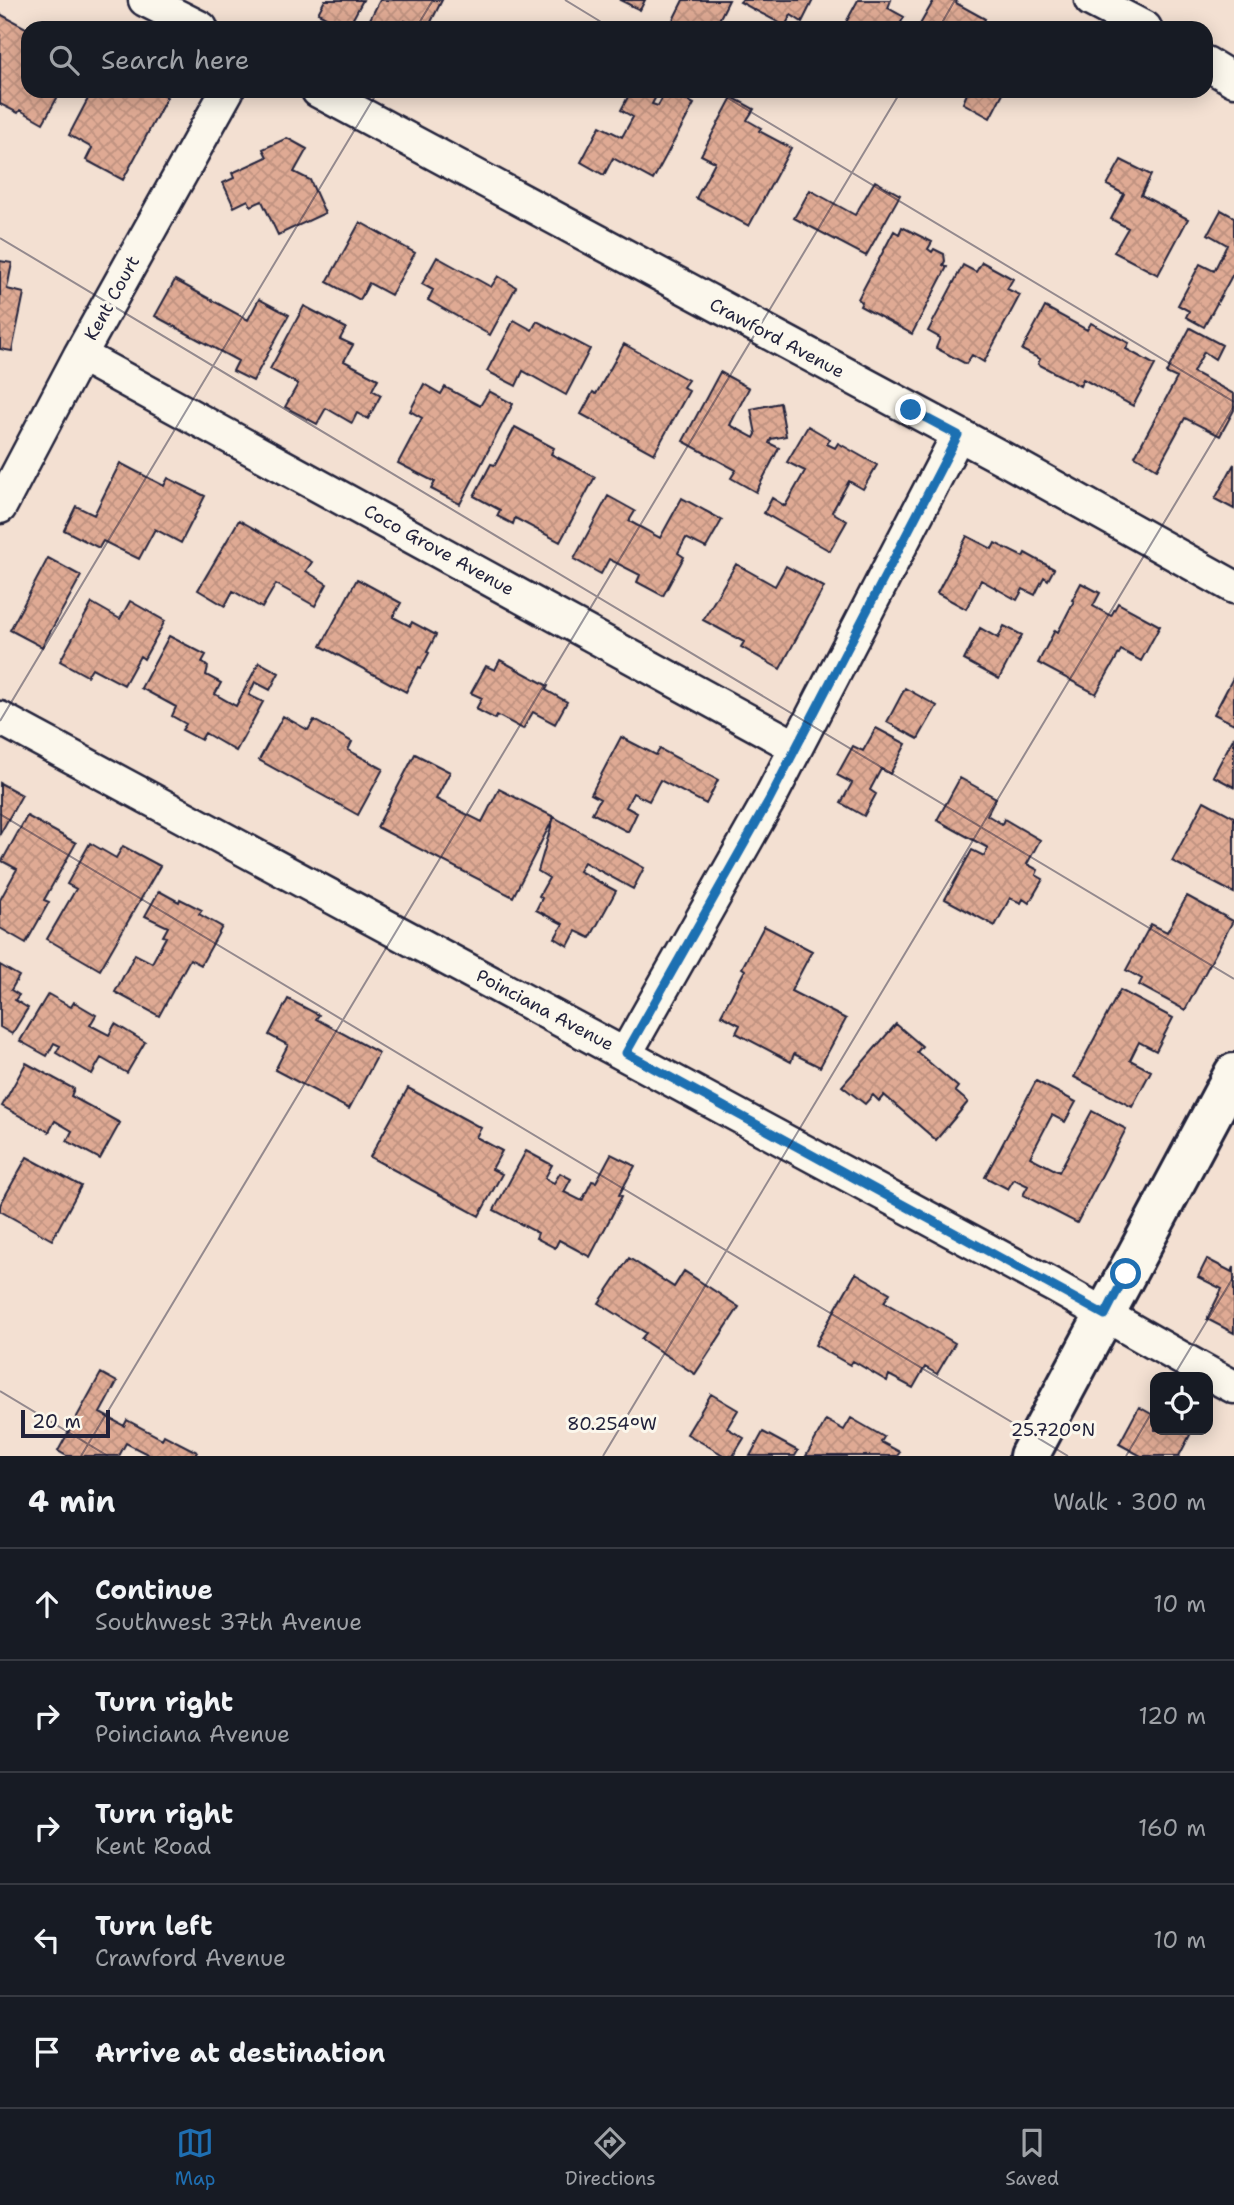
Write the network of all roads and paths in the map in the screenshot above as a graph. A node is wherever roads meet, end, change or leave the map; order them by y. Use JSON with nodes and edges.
{"nodes":[{"id":1,"x":145,"y":0,"type":"edge"},
{"id":2,"x":1091,"y":0,"type":"edge"},
{"id":3,"x":187,"y":21,"type":"edge"},
{"id":4,"x":1132,"y":21,"type":"edge"},
{"id":5,"x":1213,"y":67,"type":"edge"},
{"id":6,"x":1234,"y":80,"type":"edge"},
{"id":7,"x":223,"y":98,"type":"edge"},
{"id":8,"x":331,"y":98,"type":"edge"},
{"id":9,"x":80,"y":355,"type":"junction"},
{"id":10,"x":958,"y":435,"type":"junction"},
{"id":11,"x":0,"y":507,"type":"edge"},
{"id":12,"x":1234,"y":587,"type":"edge"},
{"id":13,"x":0,"y":718,"type":"edge"},
{"id":14,"x":796,"y":747,"type":"junction"},
{"id":15,"x":626,"y":1053,"type":"junction"},
{"id":16,"x":1234,"y":1073,"type":"edge"},
{"id":17,"x":1105,"y":1315,"type":"junction"},
{"id":18,"x":1234,"y":1387,"type":"edge"},
{"id":19,"x":1030,"y":1456,"type":"edge"}],
"edges":[{"from":1,"to":3,"type":"street"},
{"from":2,"to":4,"type":"street"},
{"from":5,"to":6,"type":"street"},
{"from":7,"to":9,"type":"street","name":"Kent Court"},
{"from":8,"to":10,"type":"street","name":"Crawford Avenue"},
{"from":9,"to":11,"type":"street","name":"Kent Court"},
{"from":9,"to":14,"type":"street","name":"Coco Grove Avenue"},
{"from":10,"to":12,"type":"street","name":"Crawford Avenue"},
{"from":10,"to":14,"type":"street"},
{"from":13,"to":15,"type":"street","name":"Poinciana Avenue"},
{"from":14,"to":15,"type":"street"},
{"from":15,"to":17,"type":"street","name":"Poinciana Avenue"},
{"from":16,"to":17,"type":"main road"},
{"from":17,"to":18,"type":"street","name":"Poinciana Avenue"},
{"from":17,"to":19,"type":"main road"}]}
